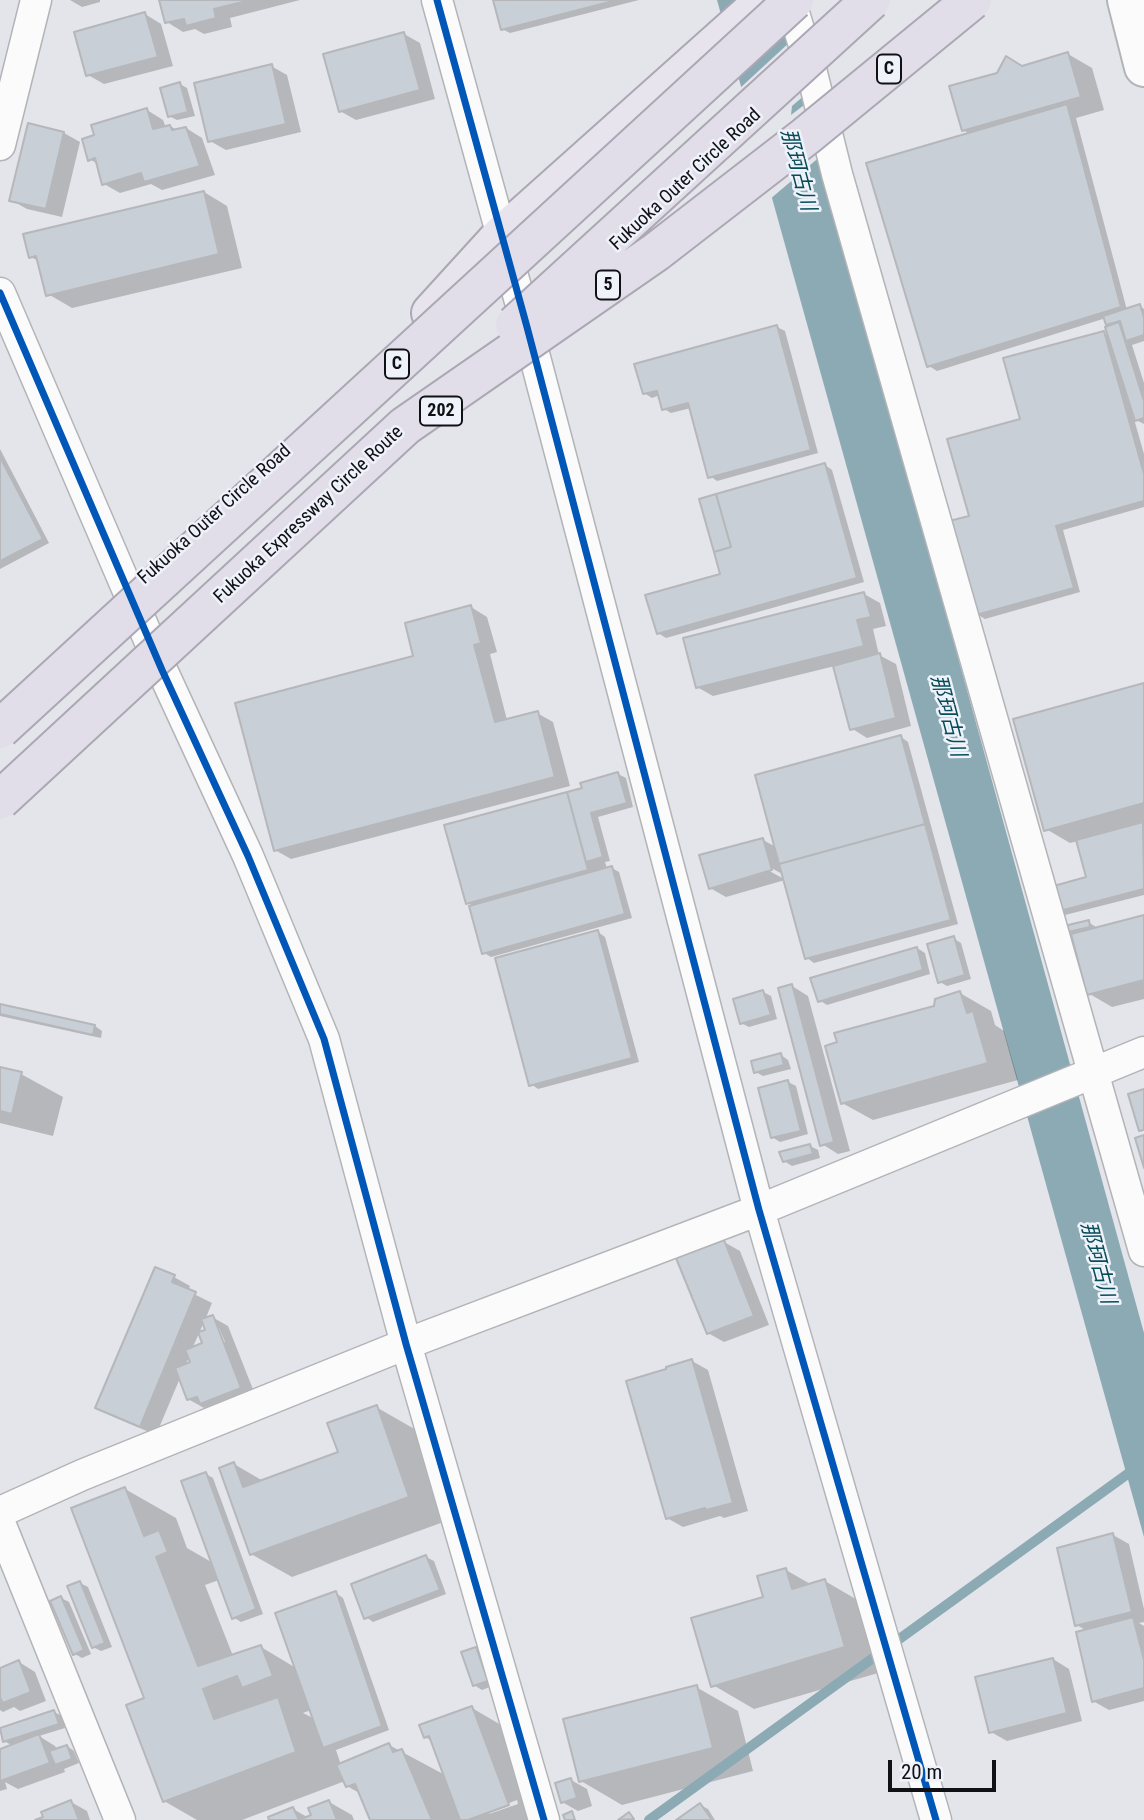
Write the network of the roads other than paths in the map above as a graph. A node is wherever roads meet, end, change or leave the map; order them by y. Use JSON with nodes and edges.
{"nodes":[{"id":1,"x":36,"y":0,"type":"edge"},
{"id":2,"x":437,"y":0,"type":"edge"},
{"id":3,"x":765,"y":0,"type":"edge"},
{"id":4,"x":792,"y":0,"type":"edge"},
{"id":5,"x":871,"y":0,"type":"edge"},
{"id":6,"x":882,"y":0,"type":"edge"},
{"id":7,"x":972,"y":0,"type":"edge"},
{"id":8,"x":1127,"y":0,"type":"edge"},
{"id":9,"x":810,"y":65,"type":"junction"},
{"id":10,"x":1144,"y":67,"type":"edge"},
{"id":11,"x":806,"y":136,"type":"joint"},
{"id":12,"x":0,"y":145,"type":"edge"},
{"id":13,"x":502,"y":235,"type":"junction"},
{"id":14,"x":0,"y":293,"type":"edge"},
{"id":15,"x":527,"y":327,"type":"junction"},
{"id":16,"x":405,"y":426,"type":"junction"},
{"id":17,"x":129,"y":592,"type":"junction"},
{"id":18,"x":162,"y":670,"type":"junction"},
{"id":19,"x":0,"y":711,"type":"edge"},
{"id":20,"x":0,"y":729,"type":"edge"},
{"id":21,"x":0,"y":800,"type":"edge"},
{"id":22,"x":0,"y":821,"type":"edge"},
{"id":23,"x":1144,"y":1052,"type":"edge"},
{"id":24,"x":1093,"y":1073,"type":"junction"},
{"id":25,"x":759,"y":1210,"type":"junction"},
{"id":26,"x":1144,"y":1251,"type":"edge"},
{"id":27,"x":406,"y":1344,"type":"junction"},
{"id":28,"x":0,"y":1512,"type":"edge"},
{"id":29,"x":0,"y":1523,"type":"edge"},
{"id":30,"x":120,"y":1820,"type":"edge"},
{"id":31,"x":544,"y":1820,"type":"edge"},
{"id":32,"x":936,"y":1820,"type":"edge"}],
"edges":[{"from":1,"to":12,"type":"street"},
{"from":2,"to":13,"type":"street"},
{"from":3,"to":13,"type":"highway","name":"Fukuoka Outer Circle Road"},
{"from":4,"to":9,"type":"street"},
{"from":4,"to":20,"type":"highway","number":"C","bridge":true},
{"from":5,"to":16,"type":"highway","bridge":true},
{"from":6,"to":9,"type":"highway","name":"Fukuoka Outer Circle Road","number":"202"},
{"from":7,"to":11,"type":"highway","name":"Fukuoka Expressway Circle Route","number":"C","bridge":true},
{"from":8,"to":10,"type":"main road"},
{"from":9,"to":15,"type":"highway","name":"Fukuoka Outer Circle Road","number":"202"},
{"from":9,"to":24,"type":"street"},
{"from":11,"to":16,"type":"highway","name":"Fukuoka Expressway Circle Route","number":"5","bridge":true},
{"from":13,"to":15,"type":"street"},
{"from":13,"to":17,"type":"highway","name":"Fukuoka Outer Circle Road"},
{"from":14,"to":17,"type":"street"},
{"from":15,"to":18,"type":"highway","name":"Fukuoka Outer Circle Road","number":"202"},
{"from":15,"to":25,"type":"street"},
{"from":16,"to":21,"type":"highway","name":"Fukuoka Expressway Circle Route","bridge":true},
{"from":17,"to":18,"type":"street"},
{"from":17,"to":19,"type":"highway","name":"Fukuoka Outer Circle Road"},
{"from":18,"to":22,"type":"highway","name":"Fukuoka Outer Circle Road","number":"202"},
{"from":18,"to":27,"type":"street"},
{"from":23,"to":24,"type":"street"},
{"from":24,"to":25,"type":"street"},
{"from":24,"to":26,"type":"street"},
{"from":25,"to":27,"type":"street"},
{"from":25,"to":32,"type":"street"},
{"from":27,"to":28,"type":"street"},
{"from":27,"to":31,"type":"street"},
{"from":29,"to":30,"type":"street"}]}
